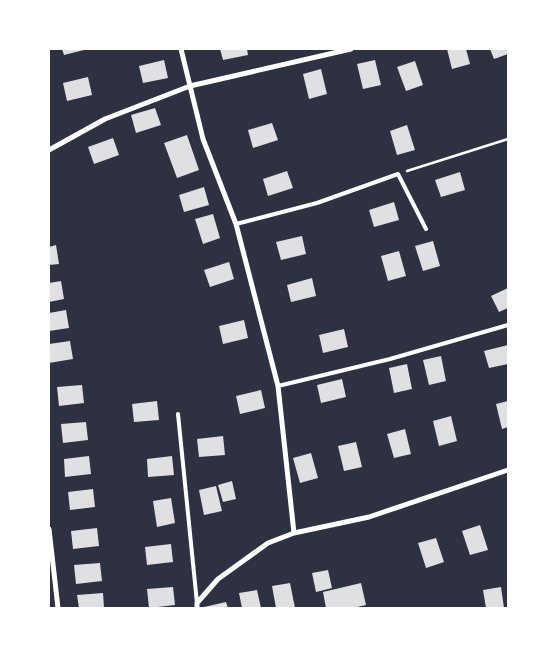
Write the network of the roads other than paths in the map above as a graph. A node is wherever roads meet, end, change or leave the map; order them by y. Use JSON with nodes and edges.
{"nodes":[{"id":1,"x":181,"y":49,"type":"edge"},
{"id":2,"x":351,"y":49,"type":"edge"},
{"id":3,"x":190,"y":86,"type":"junction"},
{"id":4,"x":49,"y":150,"type":"edge"},
{"id":5,"x":236,"y":224,"type":"junction"},
{"id":6,"x":426,"y":229,"type":"dead end"},
{"id":7,"x":508,"y":325,"type":"edge"},
{"id":8,"x":278,"y":386,"type":"junction"},
{"id":9,"x":178,"y":414,"type":"dead end"},
{"id":10,"x":508,"y":470,"type":"edge"},
{"id":11,"x":49,"y":529,"type":"edge"},
{"id":12,"x":294,"y":533,"type":"junction"},
{"id":13,"x":197,"y":605,"type":"edge"},
{"id":14,"x":58,"y":608,"type":"edge"}],
"edges":[{"from":1,"to":3,"type":"street"},
{"from":2,"to":3,"type":"street"},
{"from":3,"to":4,"type":"street"},
{"from":3,"to":5,"type":"street"},
{"from":5,"to":6,"type":"lane"},
{"from":5,"to":8,"type":"street"},
{"from":7,"to":8,"type":"lane"},
{"from":8,"to":12,"type":"street"},
{"from":9,"to":13,"type":"lane"},
{"from":10,"to":12,"type":"street"},
{"from":11,"to":14,"type":"street"},
{"from":12,"to":13,"type":"street"}]}
